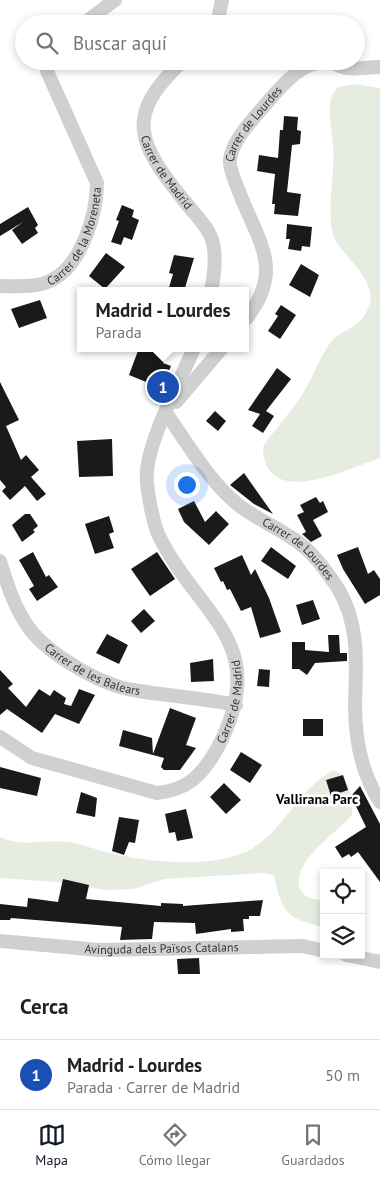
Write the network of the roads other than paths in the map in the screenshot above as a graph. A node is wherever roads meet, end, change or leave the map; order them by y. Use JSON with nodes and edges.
{"nodes":[{"id":1,"x":115,"y":0,"type":"edge"},
{"id":2,"x":222,"y":0,"type":"edge"},
{"id":3,"x":95,"y":15,"type":"edge"},
{"id":4,"x":219,"y":15,"type":"edge"},
{"id":5,"x":365,"y":67,"type":"edge"},
{"id":6,"x":380,"y":67,"type":"edge"},
{"id":7,"x":47,"y":70,"type":"edge"},
{"id":8,"x":173,"y":70,"type":"edge"},
{"id":9,"x":301,"y":70,"type":"edge"},
{"id":10,"x":0,"y":286,"type":"edge"},
{"id":11,"x":212,"y":287,"type":"edge"},
{"id":12,"x":249,"y":314,"type":"edge"},
{"id":13,"x":192,"y":352,"type":"edge"},
{"id":14,"x":219,"y":352,"type":"edge"},
{"id":15,"x":166,"y":414,"type":"junction"},
{"id":16,"x":0,"y":562,"type":"edge"},
{"id":17,"x":236,"y":705,"type":"junction"},
{"id":18,"x":0,"y":737,"type":"edge"},
{"id":19,"x":380,"y":802,"type":"edge"},
{"id":20,"x":0,"y":941,"type":"edge"},
{"id":21,"x":320,"y":950,"type":"edge"},
{"id":22,"x":365,"y":959,"type":"edge"},
{"id":23,"x":380,"y":962,"type":"edge"}],
"edges":[{"from":1,"to":3,"type":"street"},
{"from":2,"to":4,"type":"street"},
{"from":5,"to":6,"type":"street","name":"Carrer de Lourdes"},
{"from":7,"to":10,"type":"street","name":"Carrer de la Moreneta"},
{"from":8,"to":11,"type":"street","name":"Carrer de Madrid"},
{"from":9,"to":12,"type":"street","name":"Carrer de Lourdes"},
{"from":13,"to":15,"type":"street","name":"Carrer de Madrid"},
{"from":14,"to":15,"type":"street"},
{"from":15,"to":17,"type":"street","name":"Carrer de Madrid"},
{"from":15,"to":19,"type":"street","name":"Carrer de Lourdes"},
{"from":16,"to":17,"type":"street","name":"Carrer de les Balears"},
{"from":17,"to":18,"type":"street","name":"Carrer de Madrid"},
{"from":20,"to":21,"type":"street","name":"Avinguda dels Països Catalans"},
{"from":22,"to":23,"type":"street"}]}
